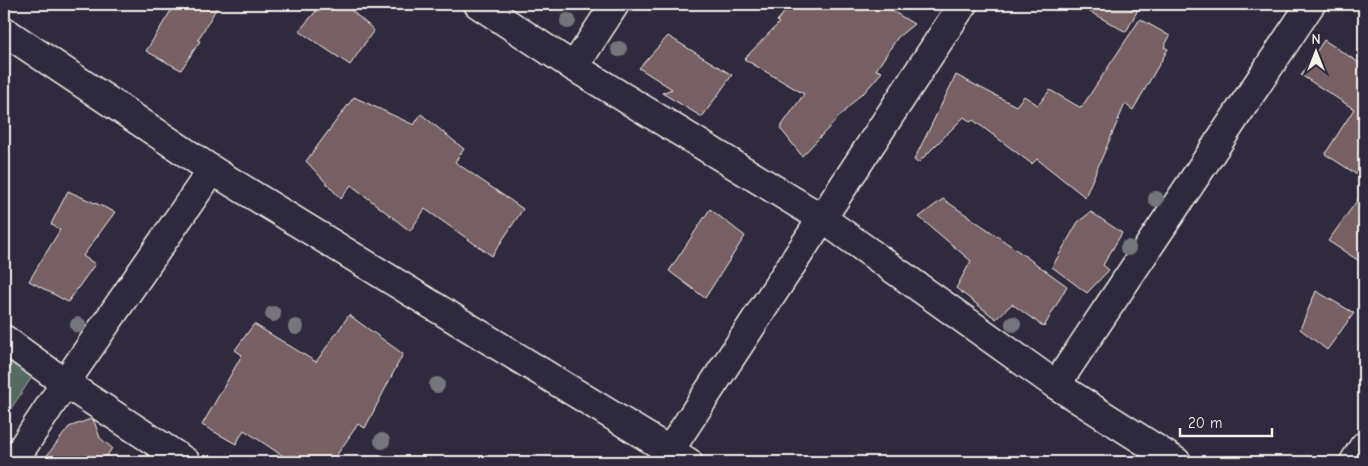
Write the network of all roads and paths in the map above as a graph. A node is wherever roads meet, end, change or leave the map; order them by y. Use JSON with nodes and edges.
{"nodes":[{"id":1,"x":478,"y":4,"type":"edge"},
{"id":2,"x":616,"y":4,"type":"edge"},
{"id":3,"x":963,"y":4,"type":"edge"},
{"id":4,"x":1311,"y":4,"type":"edge"},
{"id":5,"x":4,"y":30,"type":"edge"},
{"id":6,"x":574,"y":67,"type":"junction"},
{"id":7,"x":212,"y":170,"type":"junction"},
{"id":8,"x":823,"y":219,"type":"junction"},
{"id":9,"x":4,"y":339,"type":"edge"},
{"id":10,"x":65,"y":383,"type":"junction"},
{"id":11,"x":1056,"y":385,"type":"junction"},
{"id":12,"x":1364,"y":446,"type":"edge"},
{"id":13,"x":673,"y":458,"type":"edge"},
{"id":14,"x":13,"y":462,"type":"edge"},
{"id":15,"x":186,"y":462,"type":"edge"},
{"id":16,"x":1177,"y":462,"type":"edge"},
{"id":17,"x":1354,"y":462,"type":"edge"}],
"edges":[{"from":1,"to":6,"type":"street"},
{"from":2,"to":6,"type":"street"},
{"from":3,"to":8,"type":"street"},
{"from":4,"to":11,"type":"street"},
{"from":5,"to":7,"type":"street"},
{"from":6,"to":8,"type":"street"},
{"from":7,"to":10,"type":"street"},
{"from":7,"to":13,"type":"street"},
{"from":8,"to":11,"type":"street"},
{"from":8,"to":13,"type":"street"},
{"from":9,"to":10,"type":"street"},
{"from":10,"to":14,"type":"street"},
{"from":10,"to":15,"type":"street"},
{"from":11,"to":16,"type":"street"},
{"from":12,"to":17,"type":"street"}]}
